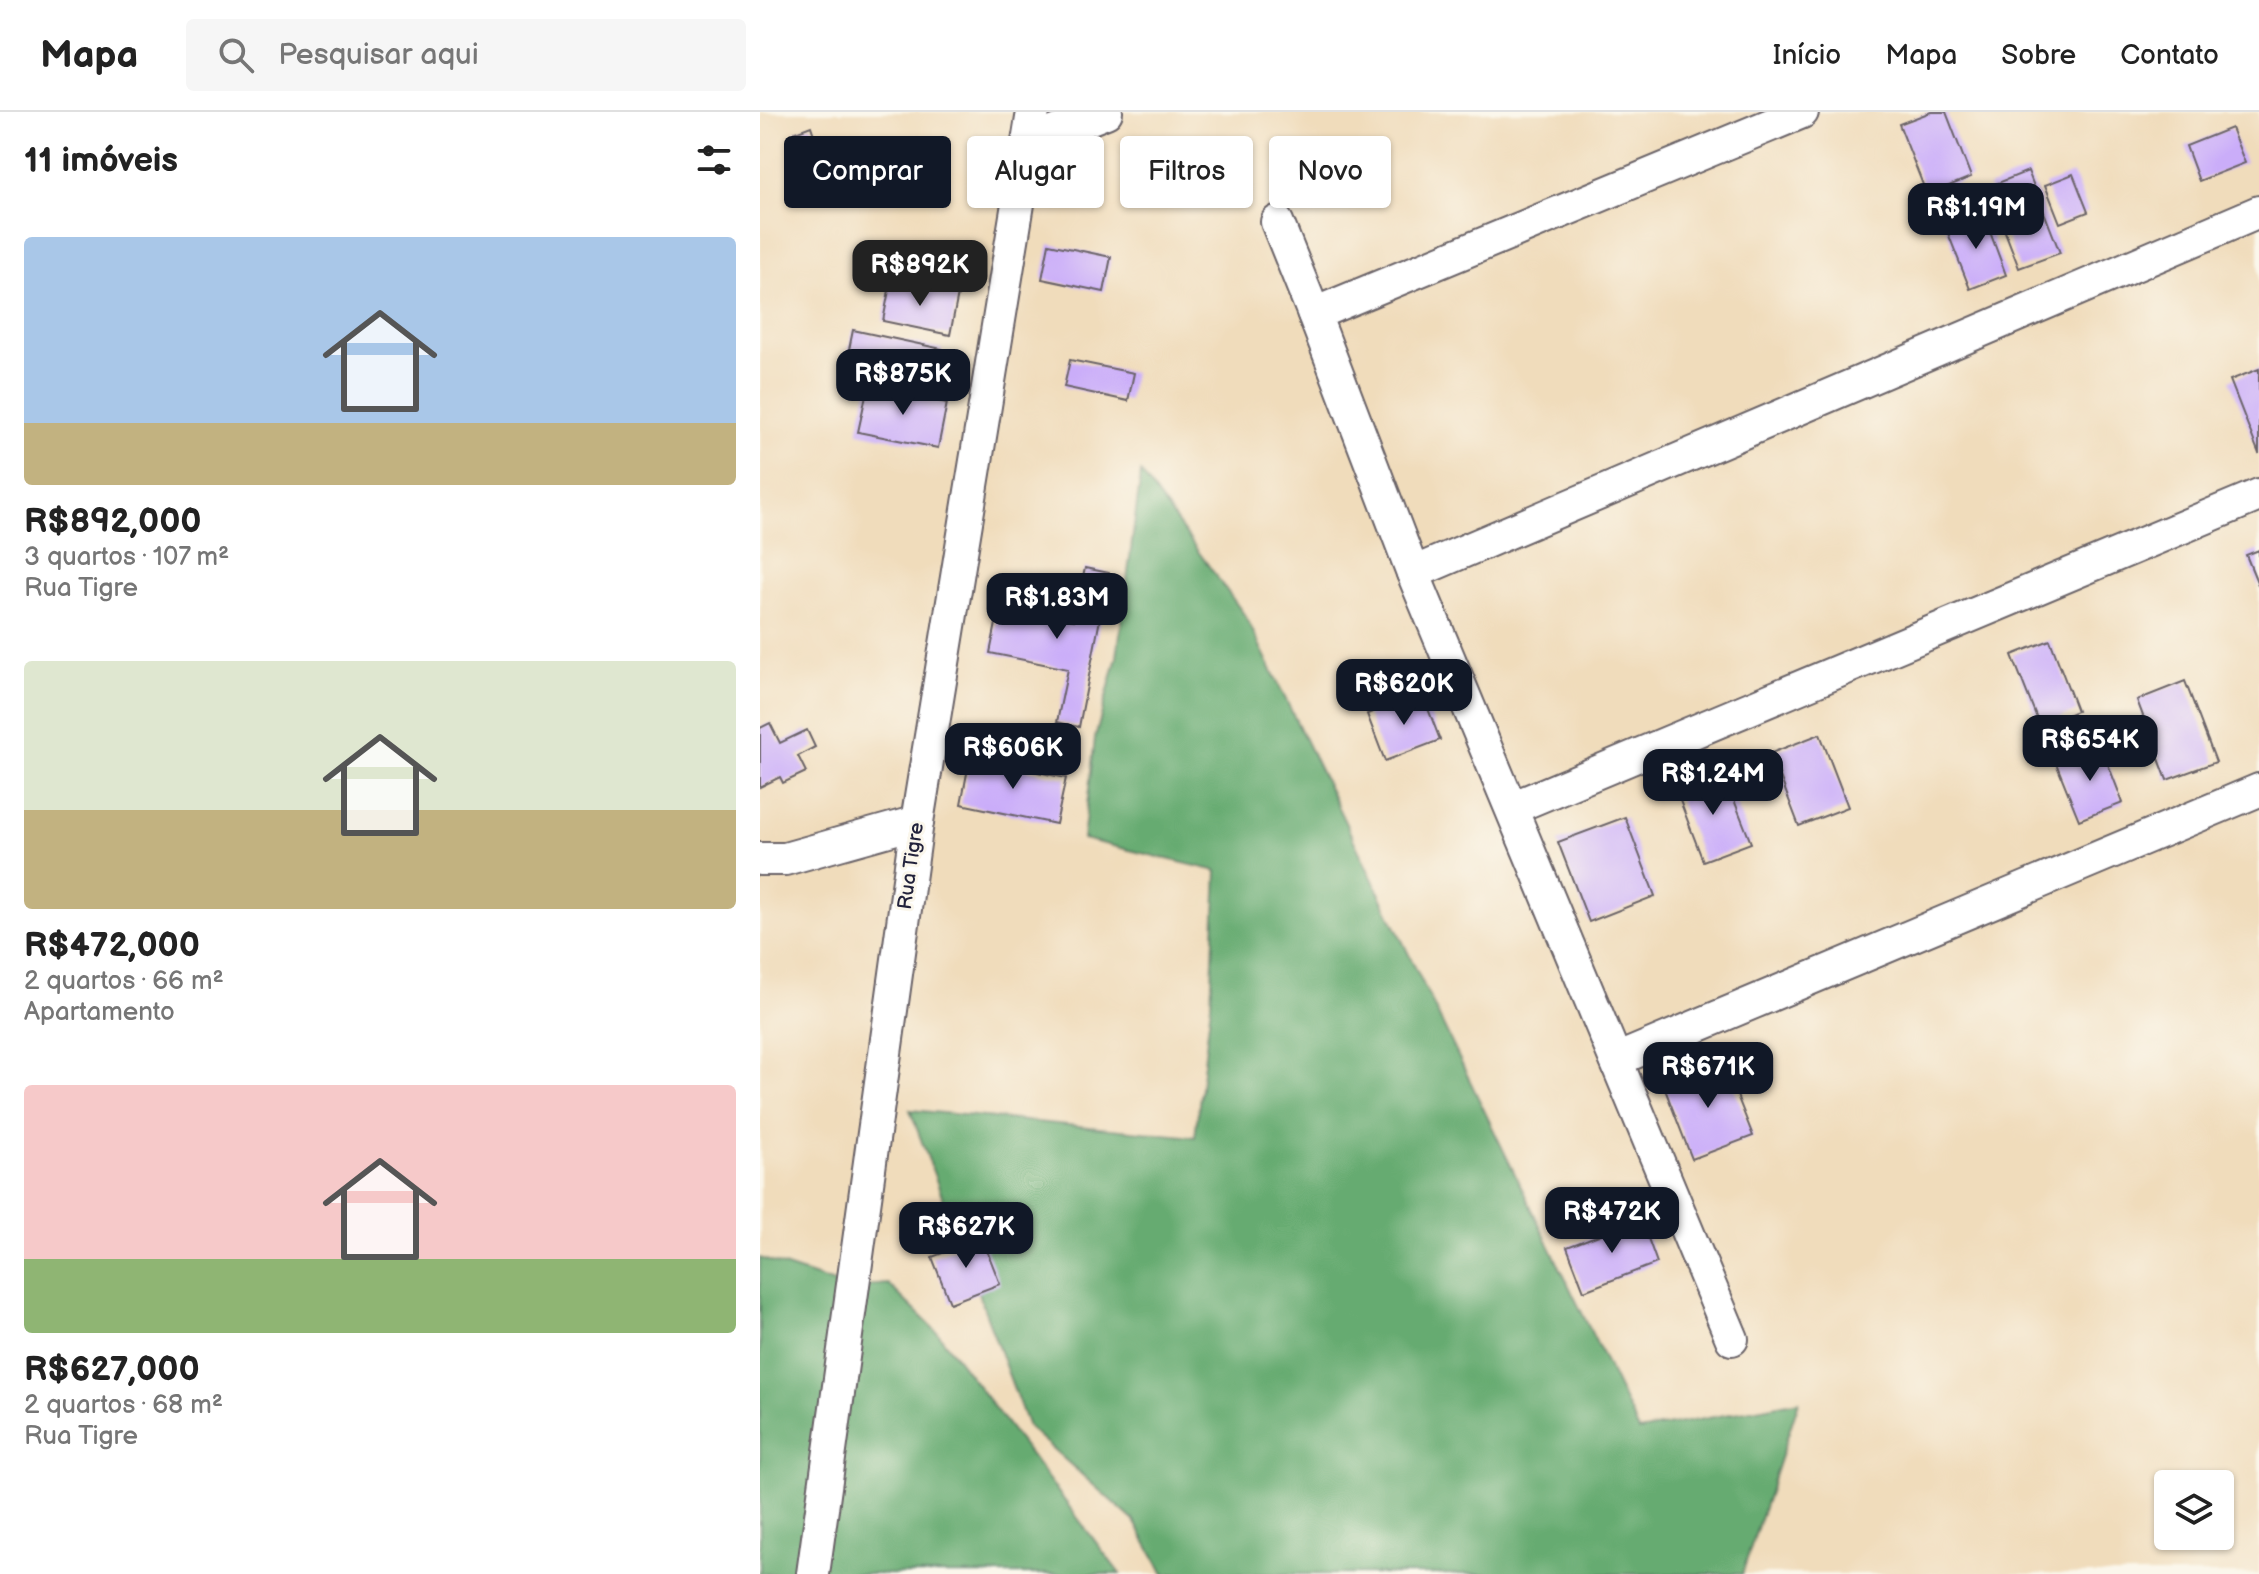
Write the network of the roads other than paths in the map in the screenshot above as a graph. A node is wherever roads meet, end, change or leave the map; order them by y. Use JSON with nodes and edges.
{"nodes":[{"id":1,"x":1106,"y":112,"type":"edge"},
{"id":2,"x":1802,"y":112,"type":"edge"},
{"id":3,"x":1030,"y":128,"type":"edge"},
{"id":4,"x":2259,"y":212,"type":"edge"},
{"id":5,"x":1277,"y":222,"type":"dead end"},
{"id":6,"x":1314,"y":314,"type":"junction"},
{"id":7,"x":2259,"y":495,"type":"edge"},
{"id":8,"x":1413,"y":573,"type":"junction"},
{"id":9,"x":2259,"y":790,"type":"edge"},
{"id":10,"x":1512,"y":808,"type":"junction"},
{"id":11,"x":917,"y":822,"type":"junction"},
{"id":12,"x":760,"y":859,"type":"edge"},
{"id":13,"x":1616,"y":1060,"type":"junction"},
{"id":14,"x":1732,"y":1339,"type":"dead end"},
{"id":15,"x":813,"y":1574,"type":"edge"}],
"edges":[{"from":1,"to":3,"type":"street"},
{"from":2,"to":6,"type":"street"},
{"from":3,"to":11,"type":"street","name":"Rua Tigre"},
{"from":4,"to":8,"type":"street"},
{"from":5,"to":6,"type":"street"},
{"from":6,"to":8,"type":"street"},
{"from":7,"to":10,"type":"street"},
{"from":8,"to":10,"type":"street"},
{"from":9,"to":13,"type":"street"},
{"from":10,"to":13,"type":"street"},
{"from":11,"to":12,"type":"street"},
{"from":11,"to":15,"type":"street","name":"Rua Tigre"},
{"from":13,"to":14,"type":"street"}]}
